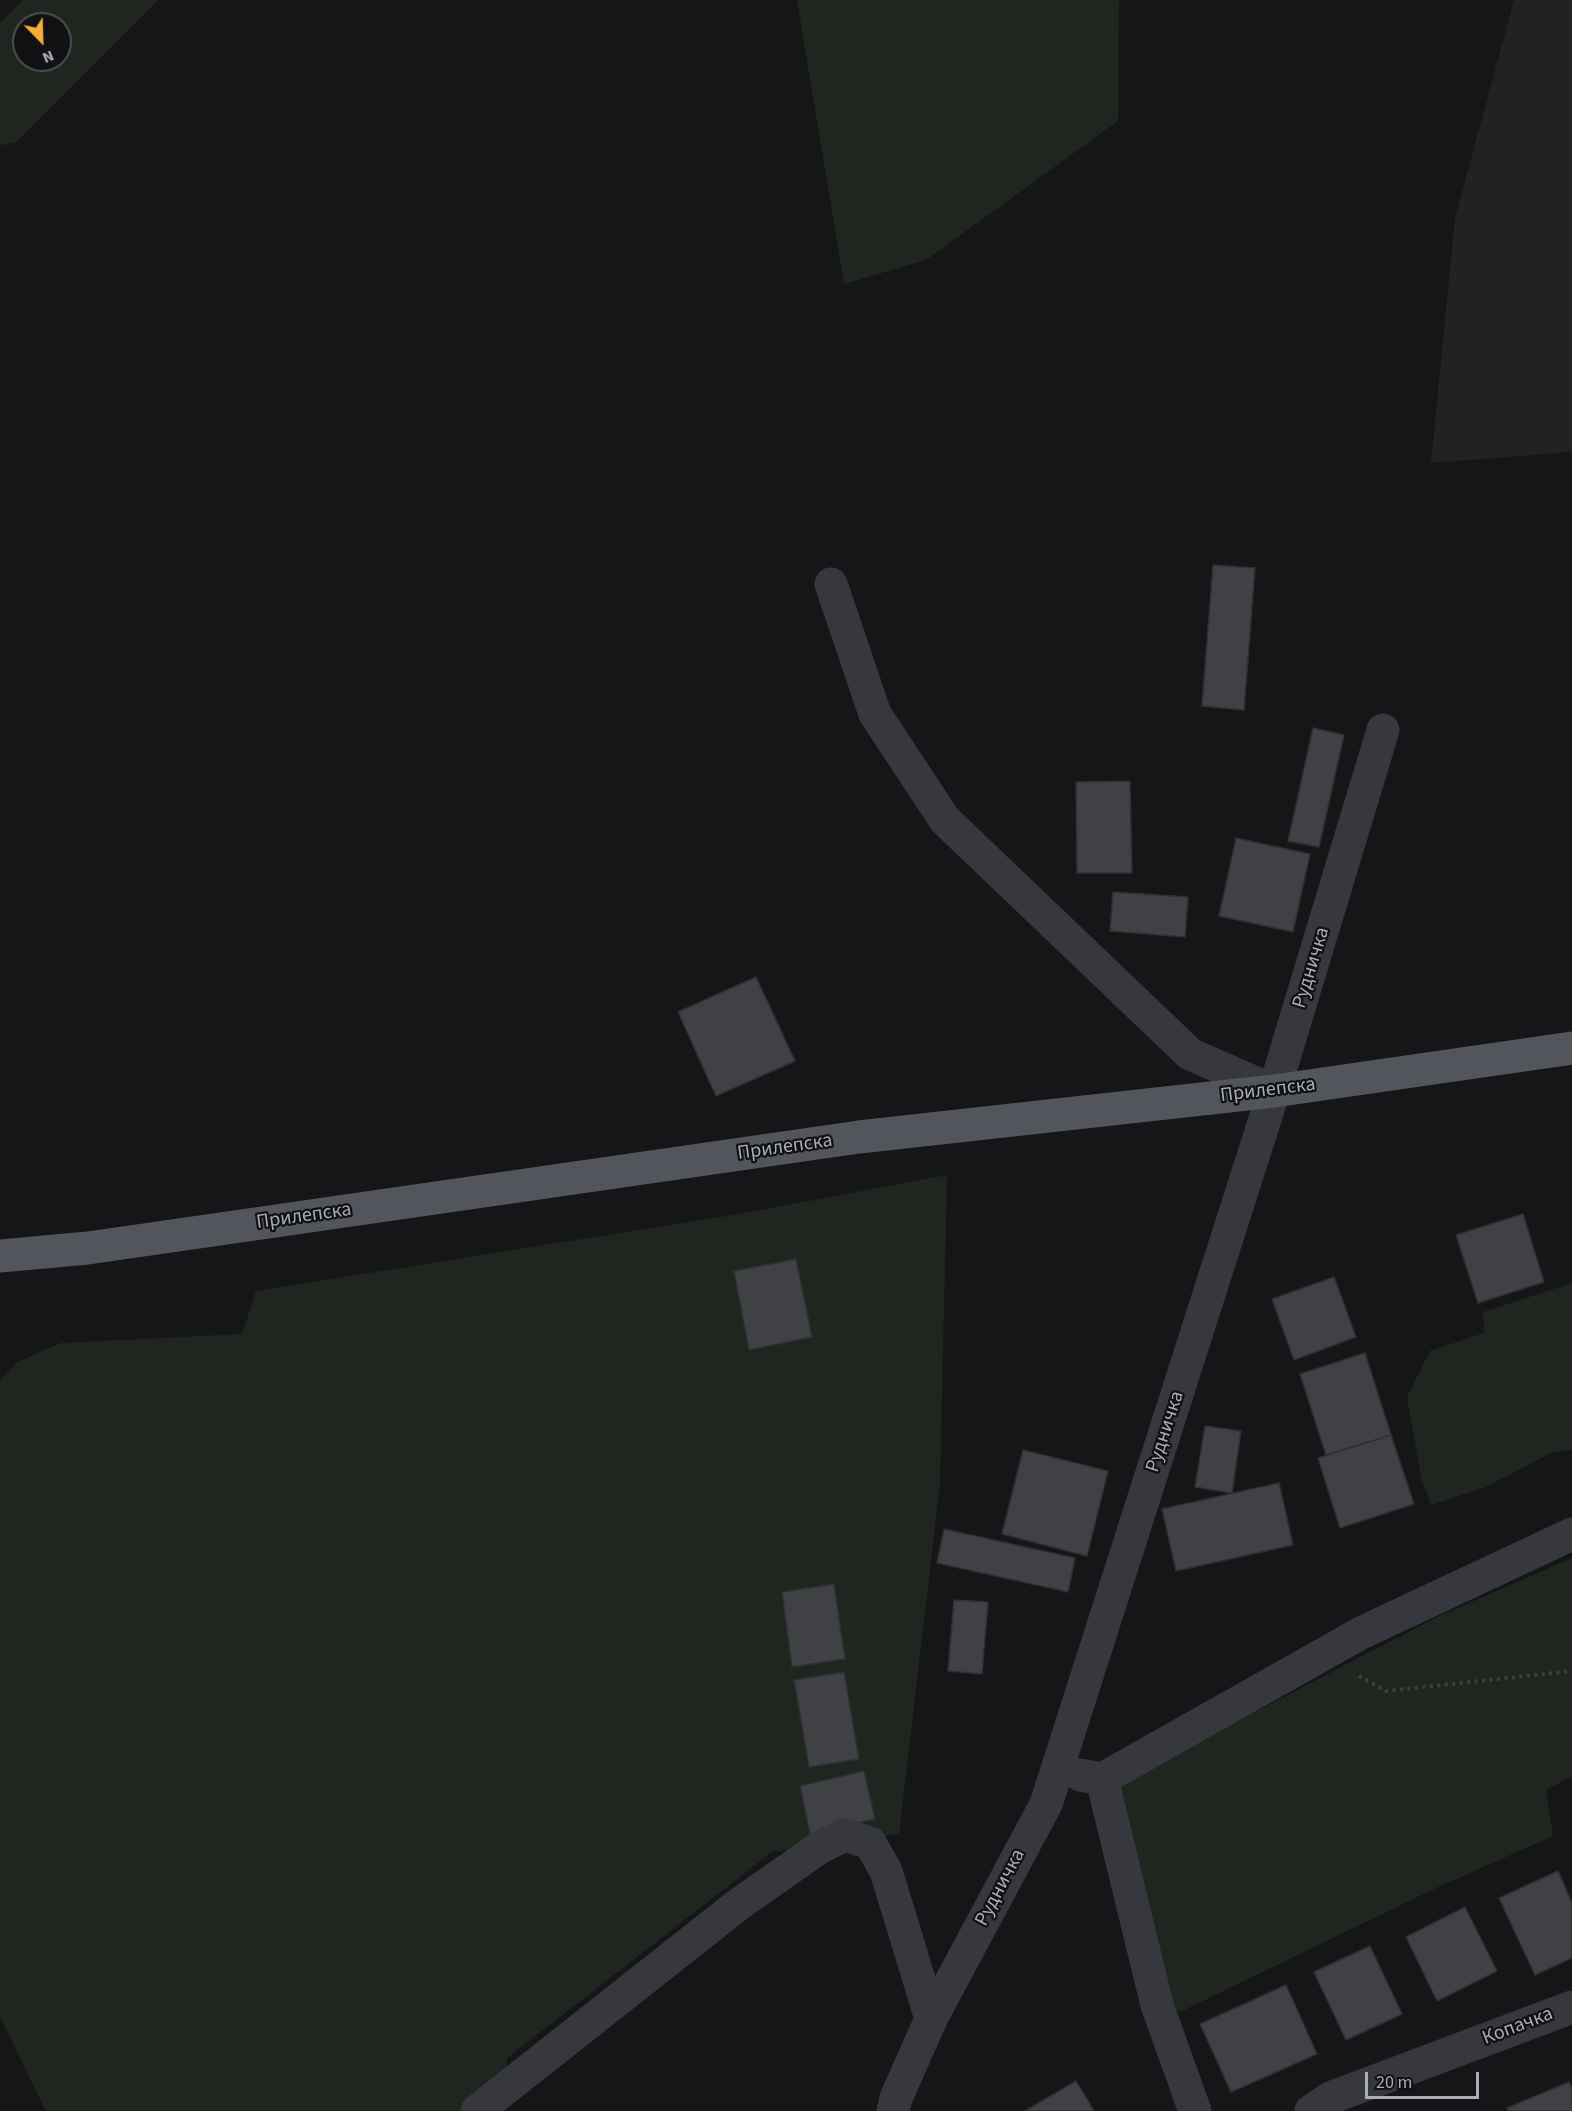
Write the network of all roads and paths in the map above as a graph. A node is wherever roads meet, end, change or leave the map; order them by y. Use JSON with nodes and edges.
{"nodes":[{"id":1,"x":831,"y":584,"type":"dead end"},
{"id":2,"x":1383,"y":730,"type":"dead end"},
{"id":3,"x":1572,"y":1048,"type":"edge"},
{"id":4,"x":1274,"y":1091,"type":"junction"},
{"id":5,"x":0,"y":1256,"type":"edge"},
{"id":6,"x":1572,"y":1534,"type":"edge"},
{"id":7,"x":1321,"y":1655,"type":"junction"},
{"id":8,"x":1572,"y":1671,"type":"edge"},
{"id":9,"x":1058,"y":1771,"type":"junction"},
{"id":10,"x":1102,"y":1779,"type":"junction"},
{"id":11,"x":1572,"y":2007,"type":"edge"},
{"id":12,"x":931,"y":2019,"type":"junction"},
{"id":13,"x":1321,"y":2104,"type":"edge"},
{"id":14,"x":897,"y":2107,"type":"edge"},
{"id":15,"x":477,"y":2111,"type":"edge"},
{"id":16,"x":1195,"y":2111,"type":"edge"}],
"edges":[{"from":1,"to":4,"type":"street"},
{"from":2,"to":4,"type":"street","name":"Рудничка"},
{"from":3,"to":4,"type":"main road","name":"Прилепска"},
{"from":4,"to":5,"type":"main road","name":"Прилепска"},
{"from":4,"to":9,"type":"street","name":"Рудничка"},
{"from":6,"to":7,"type":"street"},
{"from":7,"to":8,"type":"path"},
{"from":7,"to":10,"type":"street"},
{"from":9,"to":10,"type":"street"},
{"from":9,"to":12,"type":"street","name":"Рудничка"},
{"from":10,"to":16,"type":"street"},
{"from":11,"to":13,"type":"street","name":"Копачка"},
{"from":12,"to":14,"type":"street","name":"Рудничка"},
{"from":12,"to":15,"type":"street"}]}
